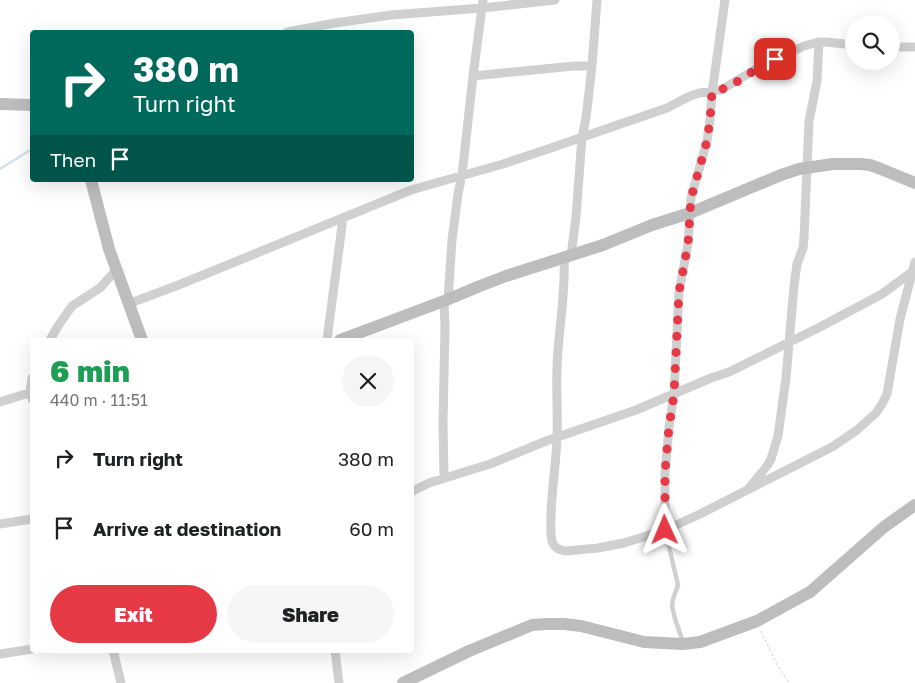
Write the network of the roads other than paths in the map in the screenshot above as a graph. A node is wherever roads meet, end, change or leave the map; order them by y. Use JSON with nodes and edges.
{"nodes":[{"id":1,"x":555,"y":0,"type":"edge"},
{"id":2,"x":597,"y":0,"type":"edge"},
{"id":3,"x":725,"y":0,"type":"edge"},
{"id":4,"x":483,"y":4,"type":"edge"},
{"id":5,"x":298,"y":30,"type":"edge"},
{"id":6,"x":819,"y":42,"type":"junction"},
{"id":7,"x":845,"y":44,"type":"edge"},
{"id":8,"x":900,"y":47,"type":"edge"},
{"id":9,"x":915,"y":47,"type":"edge"},
{"id":10,"x":592,"y":66,"type":"junction"},
{"id":11,"x":473,"y":76,"type":"junction"},
{"id":12,"x":712,"y":92,"type":"junction"},
{"id":13,"x":0,"y":104,"type":"edge"},
{"id":14,"x":30,"y":105,"type":"edge"},
{"id":15,"x":582,"y":137,"type":"junction"},
{"id":16,"x":806,"y":167,"type":"junction"},
{"id":17,"x":462,"y":176,"type":"junction"},
{"id":18,"x":92,"y":182,"type":"edge"},
{"id":19,"x":915,"y":183,"type":"edge"},
{"id":20,"x":690,"y":213,"type":"junction"},
{"id":21,"x":343,"y":218,"type":"junction"},
{"id":22,"x":568,"y":257,"type":"junction"},
{"id":23,"x":915,"y":262,"type":"edge"},
{"id":24,"x":116,"y":270,"type":"junction"},
{"id":25,"x":912,"y":272,"type":"junction"},
{"id":26,"x":446,"y":301,"type":"junction"},
{"id":27,"x":128,"y":304,"type":"junction"},
{"id":28,"x":51,"y":338,"type":"edge"},
{"id":29,"x":141,"y":338,"type":"edge"},
{"id":30,"x":327,"y":338,"type":"edge"},
{"id":31,"x":345,"y":338,"type":"edge"},
{"id":32,"x":789,"y":343,"type":"junction"},
{"id":33,"x":30,"y":394,"type":"edge"},
{"id":34,"x":674,"y":394,"type":"junction"},
{"id":35,"x":0,"y":402,"type":"edge"},
{"id":36,"x":557,"y":437,"type":"junction"},
{"id":37,"x":444,"y":478,"type":"junction"},
{"id":38,"x":414,"y":490,"type":"edge"},
{"id":39,"x":745,"y":492,"type":"junction"},
{"id":40,"x":915,"y":505,"type":"edge"},
{"id":41,"x":30,"y":520,"type":"edge"},
{"id":42,"x":0,"y":524,"type":"edge"},
{"id":43,"x":665,"y":530,"type":"junction"},
{"id":44,"x":683,"y":644,"type":"junction"},
{"id":45,"x":30,"y":649,"type":"edge"},
{"id":46,"x":114,"y":653,"type":"edge"},
{"id":47,"x":335,"y":653,"type":"edge"},
{"id":48,"x":0,"y":654,"type":"edge"},
{"id":49,"x":121,"y":683,"type":"edge"},
{"id":50,"x":339,"y":683,"type":"edge"},
{"id":51,"x":403,"y":683,"type":"edge"}],
"edges":[{"from":1,"to":4,"type":"street"},
{"from":2,"to":10,"type":"street"},
{"from":3,"to":12,"type":"street"},
{"from":4,"to":5,"type":"street"},
{"from":4,"to":11,"type":"street"},
{"from":6,"to":7,"type":"street"},
{"from":6,"to":12,"type":"street"},
{"from":6,"to":16,"type":"street"},
{"from":8,"to":9,"type":"street"},
{"from":10,"to":11,"type":"street"},
{"from":10,"to":15,"type":"street"},
{"from":11,"to":17,"type":"street"},
{"from":12,"to":15,"type":"street"},
{"from":12,"to":20,"type":"street"},
{"from":13,"to":14,"type":"street"},
{"from":15,"to":17,"type":"street"},
{"from":15,"to":22,"type":"street"},
{"from":16,"to":19,"type":"street"},
{"from":16,"to":20,"type":"street"},
{"from":16,"to":32,"type":"street"},
{"from":17,"to":21,"type":"street"},
{"from":17,"to":26,"type":"street"},
{"from":18,"to":24,"type":"street"},
{"from":20,"to":22,"type":"street"},
{"from":20,"to":34,"type":"street"},
{"from":21,"to":27,"type":"street"},
{"from":21,"to":30,"type":"street"},
{"from":22,"to":26,"type":"street"},
{"from":22,"to":36,"type":"street"},
{"from":23,"to":25,"type":"street"},
{"from":24,"to":27,"type":"street"},
{"from":24,"to":28,"type":"street"},
{"from":25,"to":32,"type":"street"},
{"from":25,"to":39,"type":"street"},
{"from":26,"to":31,"type":"street"},
{"from":26,"to":37,"type":"street"},
{"from":27,"to":29,"type":"street"},
{"from":32,"to":34,"type":"street"},
{"from":32,"to":39,"type":"street"},
{"from":33,"to":35,"type":"street"},
{"from":34,"to":36,"type":"street"},
{"from":34,"to":43,"type":"street"},
{"from":36,"to":37,"type":"street"},
{"from":36,"to":43,"type":"street"},
{"from":37,"to":38,"type":"street"},
{"from":39,"to":43,"type":"street"},
{"from":40,"to":44,"type":"street"},
{"from":41,"to":42,"type":"street"},
{"from":43,"to":44,"type":"lane"},
{"from":44,"to":51,"type":"street"},
{"from":45,"to":48,"type":"street"},
{"from":46,"to":49,"type":"street"},
{"from":47,"to":50,"type":"street"}]}
